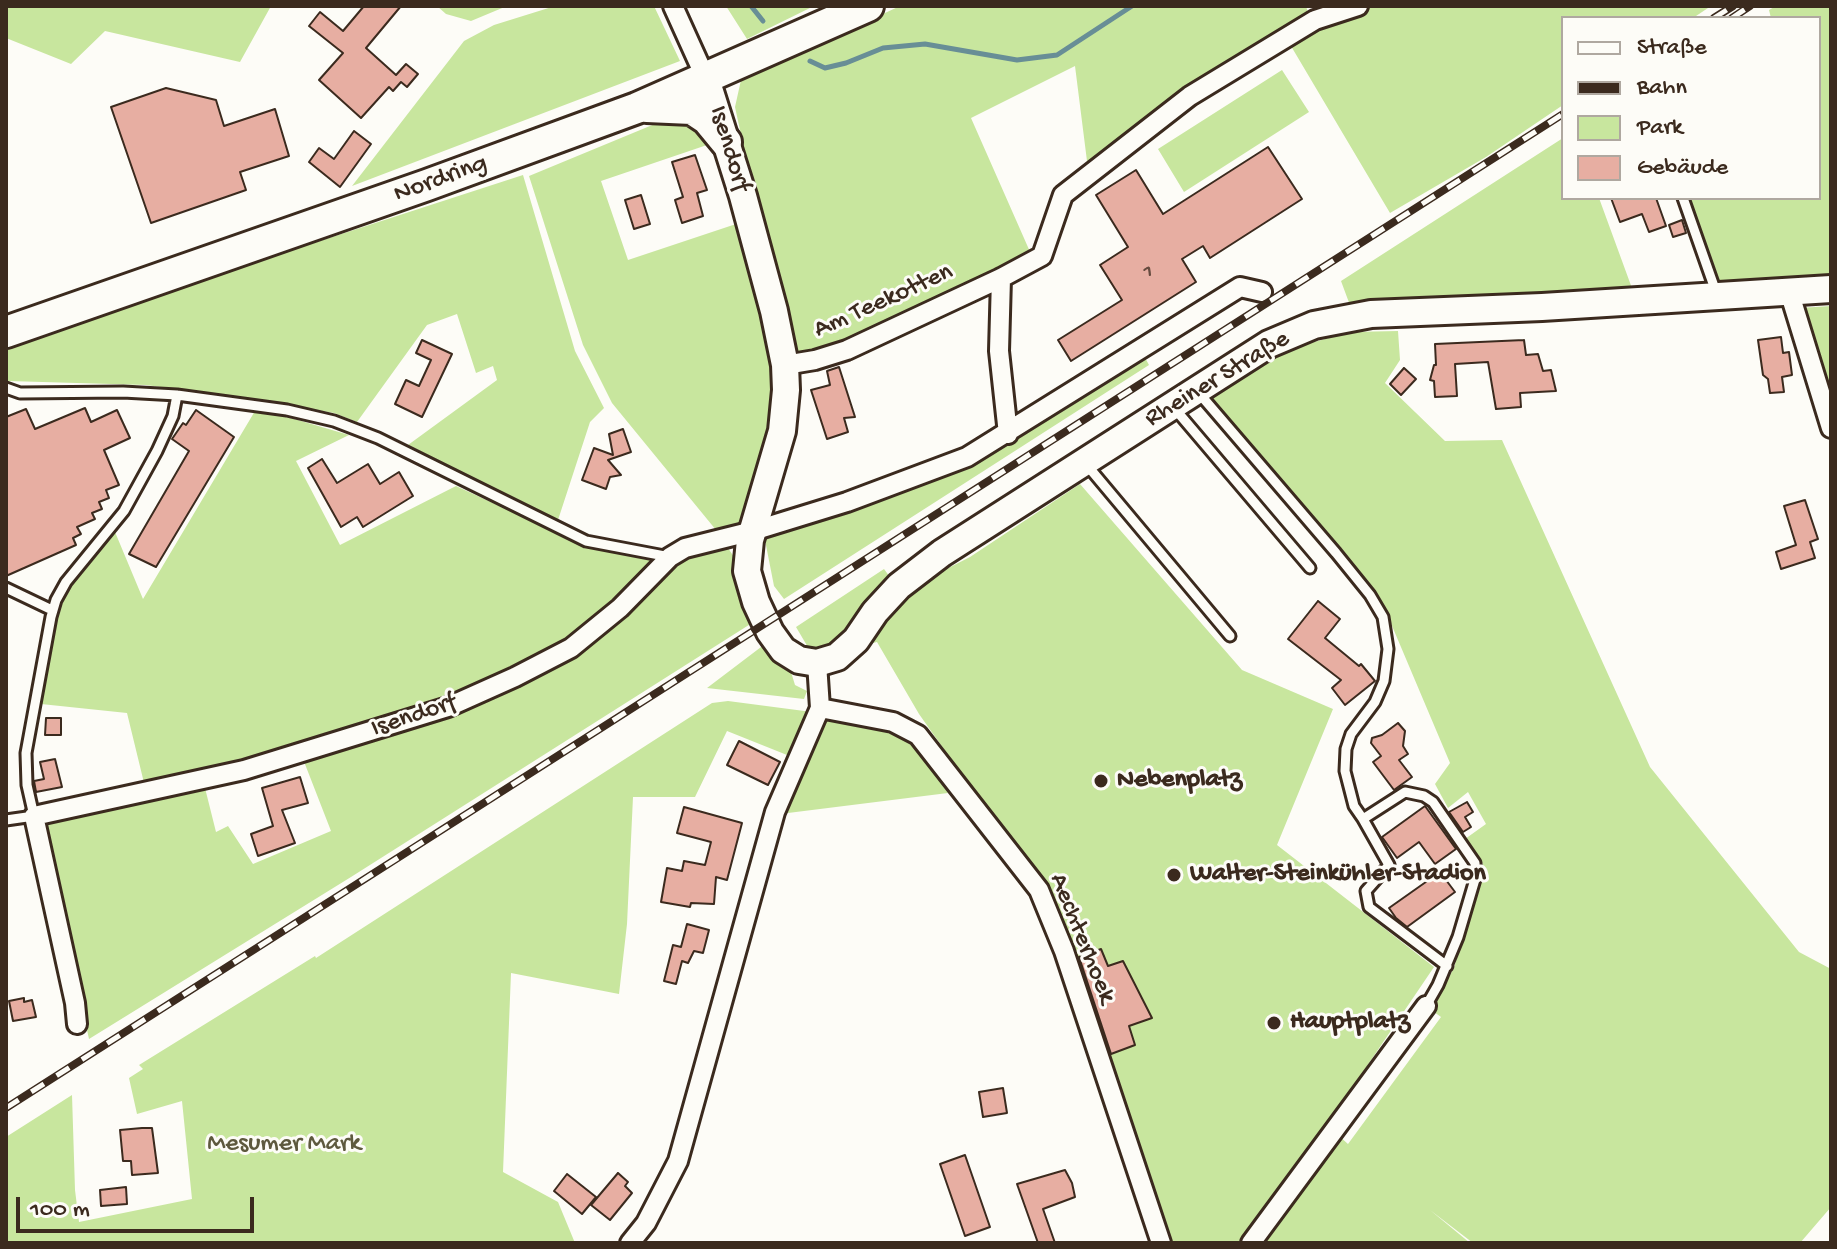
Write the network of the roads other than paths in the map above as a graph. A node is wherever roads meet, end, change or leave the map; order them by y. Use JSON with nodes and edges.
{"nodes":[{"id":1,"x":673,"y":6,"type":"edge"},
{"id":2,"x":868,"y":6,"type":"edge"},
{"id":3,"x":1358,"y":6,"type":"edge"},
{"id":4,"x":1313,"y":13,"type":"edge"},
{"id":5,"x":706,"y":79,"type":"junction"},
{"id":6,"x":637,"y":108,"type":"junction"},
{"id":7,"x":726,"y":142,"type":"junction"},
{"id":8,"x":1684,"y":200,"type":"edge"},
{"id":9,"x":1001,"y":278,"type":"junction"},
{"id":10,"x":1831,"y":289,"type":"edge"},
{"id":11,"x":1789,"y":291,"type":"junction"},
{"id":12,"x":1262,"y":292,"type":"dead end"},
{"id":13,"x":1717,"y":295,"type":"junction"},
{"id":14,"x":6,"y":332,"type":"edge"},
{"id":15,"x":785,"y":365,"type":"junction"},
{"id":16,"x":6,"y":388,"type":"edge"},
{"id":17,"x":1196,"y":390,"type":"junction"},
{"id":18,"x":177,"y":395,"type":"junction"},
{"id":19,"x":1172,"y":406,"type":"junction"},
{"id":20,"x":1831,"y":428,"type":"edge"},
{"id":21,"x":1008,"y":434,"type":"junction"},
{"id":22,"x":1084,"y":461,"type":"junction"},
{"id":23,"x":753,"y":531,"type":"junction"},
{"id":24,"x":670,"y":557,"type":"junction"},
{"id":25,"x":1310,"y":568,"type":"dead end"},
{"id":26,"x":6,"y":588,"type":"edge"},
{"id":27,"x":52,"y":610,"type":"junction"},
{"id":28,"x":1230,"y":636,"type":"dead end"},
{"id":29,"x":817,"y":663,"type":"junction"},
{"id":30,"x":820,"y":708,"type":"junction"},
{"id":31,"x":34,"y":816,"type":"junction"},
{"id":32,"x":1363,"y":819,"type":"junction"},
{"id":33,"x":6,"y":820,"type":"edge"},
{"id":34,"x":1447,"y":966,"type":"junction"},
{"id":35,"x":1426,"y":1006,"type":"joint"},
{"id":36,"x":77,"y":1024,"type":"dead end"},
{"id":37,"x":630,"y":1243,"type":"edge"},
{"id":38,"x":1161,"y":1243,"type":"edge"},
{"id":39,"x":1251,"y":1243,"type":"edge"}],
"edges":[{"from":1,"to":5,"type":"street","name":"Isendorf"},
{"from":2,"to":5,"type":"main road","name":"Nordring"},
{"from":3,"to":4,"type":"street","name":"Am Teekotten"},
{"from":4,"to":9,"type":"street","name":"Am Teekotten"},
{"from":5,"to":6,"type":"main road","name":"Nordring"},
{"from":5,"to":7,"type":"street","name":"Isendorf"},
{"from":6,"to":7,"type":"main road"},
{"from":6,"to":14,"type":"main road","name":"Nordring"},
{"from":7,"to":15,"type":"street","name":"Isendorf"},
{"from":8,"to":13,"type":"lane"},
{"from":9,"to":15,"type":"street","name":"Am Teekotten"},
{"from":9,"to":21,"type":"street"},
{"from":10,"to":11,"type":"street","name":"Rheiner Straße"},
{"from":11,"to":13,"type":"street","name":"Rheiner Straße"},
{"from":11,"to":20,"type":"street"},
{"from":12,"to":21,"type":"street"},
{"from":13,"to":17,"type":"street","name":"Rheiner Straße"},
{"from":15,"to":23,"type":"street","name":"Isendorf"},
{"from":16,"to":18,"type":"lane"},
{"from":17,"to":19,"type":"street","name":"Rheiner Straße"},
{"from":17,"to":32,"type":"lane"},
{"from":18,"to":24,"type":"lane"},
{"from":18,"to":27,"type":"lane"},
{"from":19,"to":22,"type":"street","name":"Rheiner Straße"},
{"from":19,"to":25,"type":"lane"},
{"from":21,"to":23,"type":"street"},
{"from":22,"to":28,"type":"lane"},
{"from":22,"to":29,"type":"street","name":"Rheiner Straße"},
{"from":23,"to":24,"type":"street","name":"Isendorf"},
{"from":23,"to":29,"type":"street","name":"Isendorf"},
{"from":24,"to":31,"type":"street","name":"Isendorf"},
{"from":26,"to":27,"type":"lane"},
{"from":27,"to":31,"type":"lane"},
{"from":29,"to":30,"type":"street"},
{"from":30,"to":37,"type":"street"},
{"from":30,"to":38,"type":"street","name":"Aechterhoek"},
{"from":31,"to":33,"type":"lane","name":"Isendorf"},
{"from":31,"to":36,"type":"street"},
{"from":32,"to":34,"type":"lane"},
{"from":32,"to":34,"type":"lane"},
{"from":34,"to":35,"type":"lane"},
{"from":35,"to":39,"type":"street"}]}
